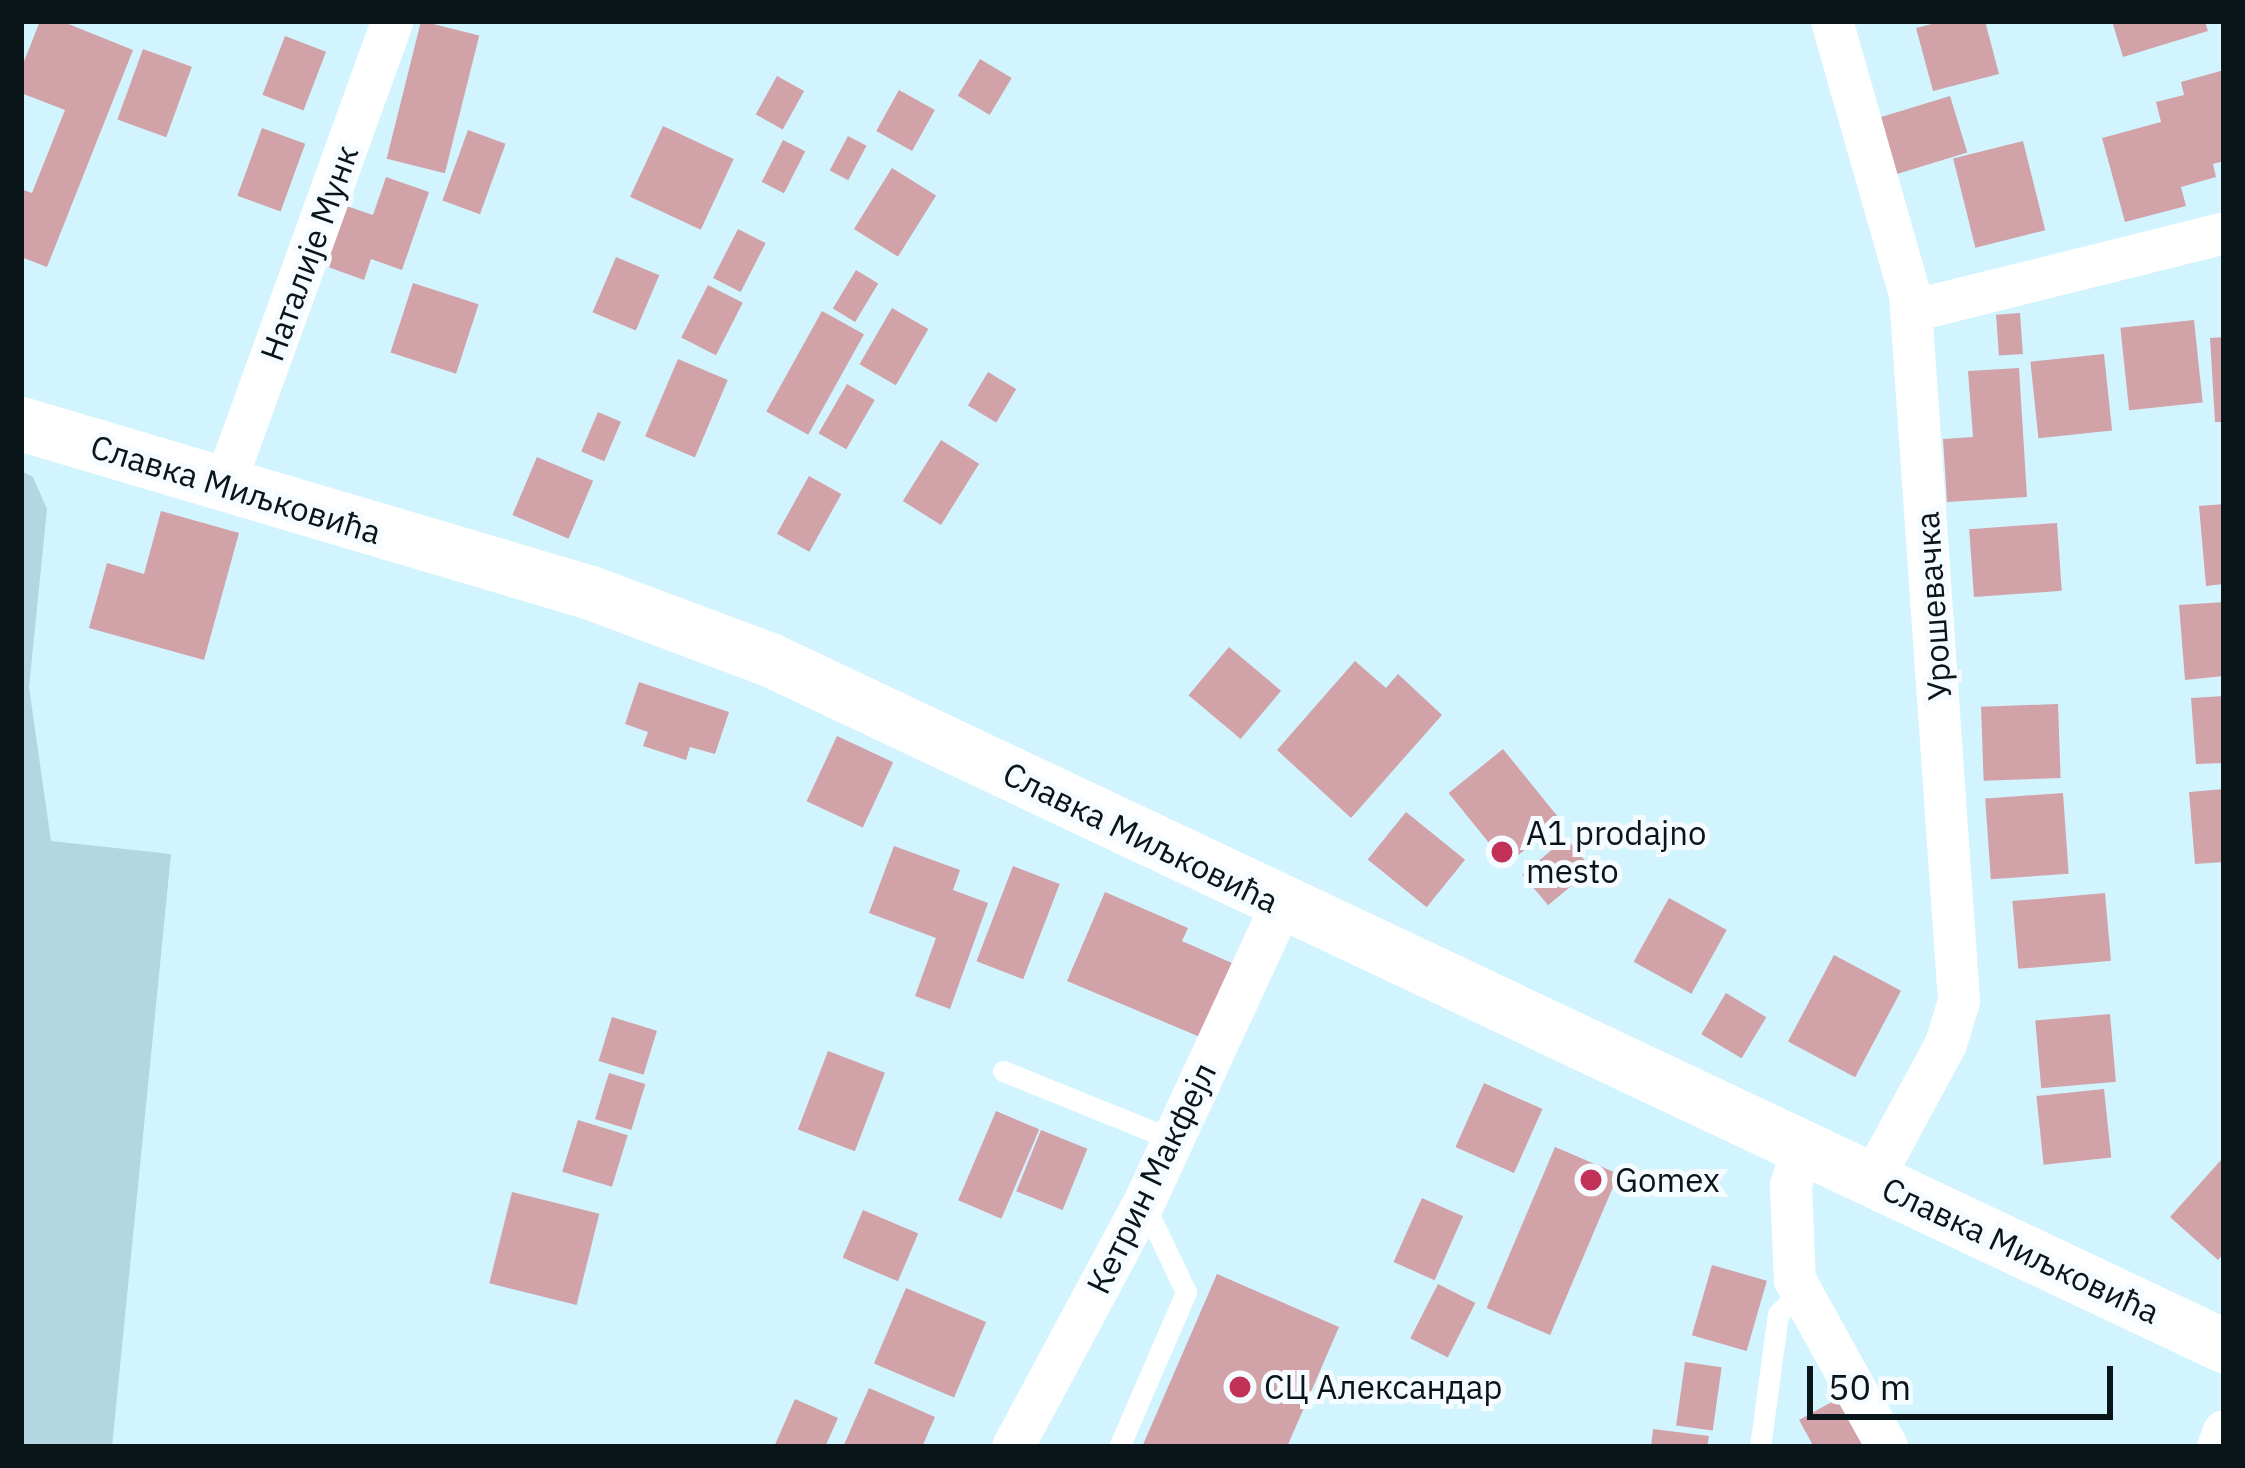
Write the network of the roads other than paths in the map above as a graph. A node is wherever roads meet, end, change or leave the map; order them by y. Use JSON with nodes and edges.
{"nodes":[{"id":1,"x":393,"y":21,"type":"edge"},
{"id":2,"x":1832,"y":21,"type":"edge"},
{"id":3,"x":2224,"y":233,"type":"edge"},
{"id":4,"x":1912,"y":311,"type":"junction"},
{"id":5,"x":21,"y":424,"type":"edge"},
{"id":6,"x":225,"y":484,"type":"junction"},
{"id":7,"x":1282,"y":904,"type":"junction"},
{"id":8,"x":1003,"y":1071,"type":"dead end"},
{"id":9,"x":1172,"y":1139,"type":"junction"},
{"id":10,"x":1802,"y":1147,"type":"junction"},
{"id":11,"x":1873,"y":1181,"type":"junction"},
{"id":12,"x":1144,"y":1203,"type":"junction"},
{"id":13,"x":1801,"y":1291,"type":"junction"},
{"id":14,"x":2224,"y":1346,"type":"edge"},
{"id":15,"x":2224,"y":1431,"type":"edge"},
{"id":16,"x":1013,"y":1447,"type":"edge"},
{"id":17,"x":1119,"y":1447,"type":"edge"},
{"id":18,"x":1760,"y":1447,"type":"edge"},
{"id":19,"x":1887,"y":1447,"type":"edge"},
{"id":20,"x":2218,"y":1447,"type":"edge"}],
"edges":[{"from":1,"to":6,"type":"street","name":"Наталије Мунк"},
{"from":2,"to":4,"type":"street","name":"Урошевачка"},
{"from":3,"to":4,"type":"street"},
{"from":4,"to":11,"type":"street","name":"Урошевачка"},
{"from":5,"to":6,"type":"street","name":"Славка Миљковића"},
{"from":6,"to":7,"type":"street","name":"Славка Миљковића"},
{"from":7,"to":9,"type":"street","name":"Кетрин Макфејл"},
{"from":7,"to":10,"type":"street","name":"Славка Миљковића"},
{"from":8,"to":9,"type":"lane"},
{"from":9,"to":12,"type":"street","name":"Кетрин Макфејл"},
{"from":10,"to":11,"type":"street","name":"Славка Миљковића"},
{"from":10,"to":13,"type":"street"},
{"from":11,"to":14,"type":"street","name":"Славка Миљковића"},
{"from":12,"to":16,"type":"street","name":"Кетрин Макфејл"},
{"from":12,"to":17,"type":"lane"},
{"from":13,"to":18,"type":"lane"},
{"from":13,"to":19,"type":"street"},
{"from":15,"to":20,"type":"street"}]}
